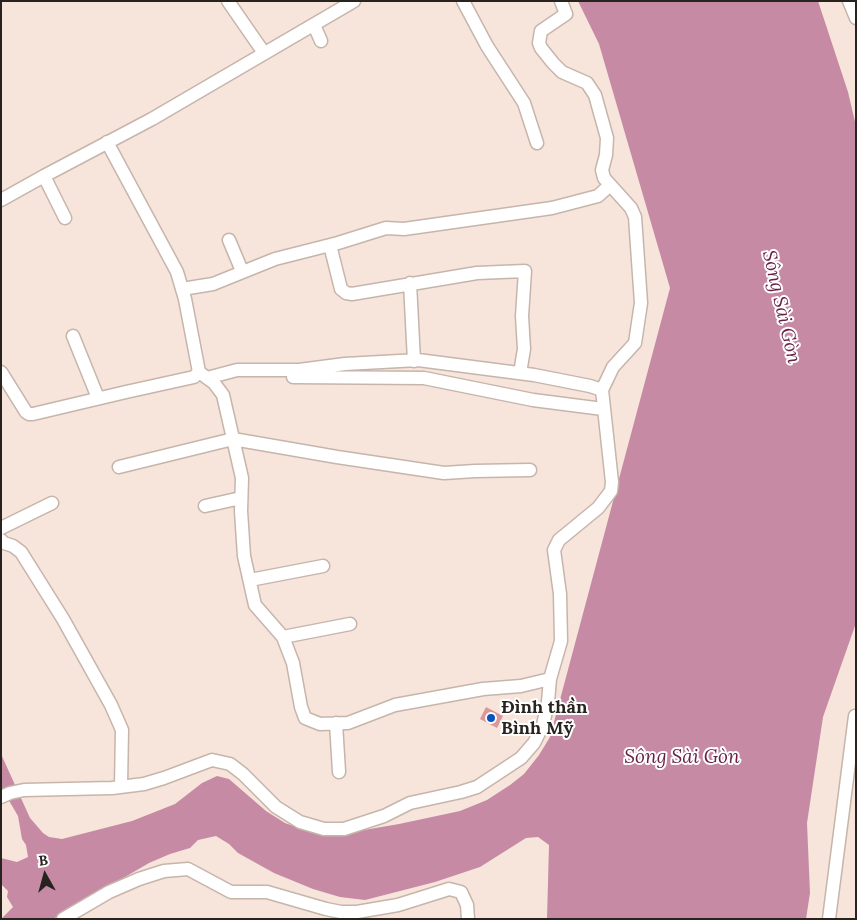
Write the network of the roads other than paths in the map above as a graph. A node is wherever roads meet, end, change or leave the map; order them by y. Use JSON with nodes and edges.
{"nodes":[{"id":1,"x":228,"y":1,"type":"edge"},
{"id":2,"x":354,"y":1,"type":"edge"},
{"id":3,"x":463,"y":1,"type":"edge"},
{"id":4,"x":561,"y":1,"type":"edge"},
{"id":5,"x":849,"y":1,"type":"edge"},
{"id":6,"x":856,"y":18,"type":"edge"},
{"id":7,"x":314,"y":25,"type":"junction"},
{"id":8,"x":321,"y":41,"type":"dead end"},
{"id":9,"x":264,"y":53,"type":"junction"},
{"id":10,"x":107,"y":142,"type":"junction"},
{"id":11,"x":537,"y":143,"type":"dead end"},
{"id":12,"x":44,"y":176,"type":"junction"},
{"id":13,"x":610,"y":185,"type":"junction"},
{"id":14,"x":1,"y":200,"type":"edge"},
{"id":15,"x":64,"y":218,"type":"dead end"},
{"id":16,"x":229,"y":240,"type":"dead end"},
{"id":17,"x":330,"y":245,"type":"junction"},
{"id":18,"x":242,"y":271,"type":"junction"},
{"id":19,"x":410,"y":284,"type":"junction"},
{"id":20,"x":182,"y":289,"type":"junction"},
{"id":21,"x":73,"y":336,"type":"dead end"},
{"id":22,"x":414,"y":360,"type":"junction"},
{"id":23,"x":1,"y":372,"type":"edge"},
{"id":24,"x":520,"y":373,"type":"junction"},
{"id":25,"x":207,"y":378,"type":"junction"},
{"id":26,"x":602,"y":390,"type":"junction"},
{"id":27,"x":98,"y":398,"type":"junction"},
{"id":28,"x":603,"y":409,"type":"junction"},
{"id":29,"x":233,"y":439,"type":"junction"},
{"id":30,"x":119,"y":467,"type":"dead end"},
{"id":31,"x":530,"y":470,"type":"dead end"},
{"id":32,"x":241,"y":498,"type":"junction"},
{"id":33,"x":52,"y":503,"type":"dead end"},
{"id":34,"x":205,"y":506,"type":"dead end"},
{"id":35,"x":1,"y":528,"type":"edge"},
{"id":36,"x":1,"y":540,"type":"edge"},
{"id":37,"x":323,"y":566,"type":"dead end"},
{"id":38,"x":250,"y":580,"type":"junction"},
{"id":39,"x":350,"y":624,"type":"dead end"},
{"id":40,"x":283,"y":637,"type":"junction"},
{"id":41,"x":550,"y":679,"type":"junction"},
{"id":42,"x":855,"y":714,"type":"edge"},
{"id":43,"x":336,"y":724,"type":"junction"},
{"id":44,"x":856,"y":730,"type":"edge"},
{"id":45,"x":339,"y":772,"type":"dead end"},
{"id":46,"x":121,"y":786,"type":"junction"},
{"id":47,"x":1,"y":797,"type":"edge"},
{"id":48,"x":856,"y":798,"type":"edge"},
{"id":49,"x":843,"y":804,"type":"junction"},
{"id":50,"x":374,"y":914,"type":"edge"},
{"id":51,"x":63,"y":919,"type":"edge"},
{"id":52,"x":468,"y":919,"type":"edge"},
{"id":53,"x":829,"y":919,"type":"edge"}],
"edges":[{"from":1,"to":9,"type":"street"},
{"from":2,"to":7,"type":"street"},
{"from":3,"to":11,"type":"street"},
{"from":4,"to":13,"type":"street"},
{"from":5,"to":6,"type":"street"},
{"from":7,"to":8,"type":"street"},
{"from":7,"to":9,"type":"street"},
{"from":9,"to":10,"type":"street"},
{"from":10,"to":12,"type":"street"},
{"from":10,"to":20,"type":"street"},
{"from":12,"to":14,"type":"street"},
{"from":12,"to":15,"type":"street"},
{"from":13,"to":17,"type":"street"},
{"from":13,"to":26,"type":"street"},
{"from":16,"to":18,"type":"street"},
{"from":17,"to":18,"type":"street"},
{"from":17,"to":19,"type":"street"},
{"from":18,"to":20,"type":"street"},
{"from":19,"to":22,"type":"street"},
{"from":19,"to":24,"type":"street"},
{"from":20,"to":25,"type":"street"},
{"from":21,"to":27,"type":"street"},
{"from":22,"to":24,"type":"street"},
{"from":22,"to":25,"type":"street"},
{"from":23,"to":27,"type":"street"},
{"from":24,"to":26,"type":"street"},
{"from":25,"to":27,"type":"street"},
{"from":25,"to":28,"type":"street"},
{"from":25,"to":29,"type":"street"},
{"from":26,"to":28,"type":"street"},
{"from":28,"to":41,"type":"street"},
{"from":29,"to":30,"type":"street"},
{"from":29,"to":31,"type":"street"},
{"from":29,"to":32,"type":"street"},
{"from":32,"to":34,"type":"street"},
{"from":32,"to":38,"type":"street"},
{"from":33,"to":35,"type":"street"},
{"from":36,"to":46,"type":"street"},
{"from":37,"to":38,"type":"street"},
{"from":38,"to":40,"type":"street"},
{"from":39,"to":40,"type":"street"},
{"from":40,"to":43,"type":"street"},
{"from":41,"to":43,"type":"street"},
{"from":41,"to":46,"type":"street"},
{"from":42,"to":44,"type":"street"},
{"from":42,"to":49,"type":"street"},
{"from":43,"to":45,"type":"street"},
{"from":46,"to":47,"type":"street"},
{"from":48,"to":49,"type":"street"},
{"from":49,"to":53,"type":"street"},
{"from":50,"to":51,"type":"street"},
{"from":50,"to":52,"type":"street"}]}
